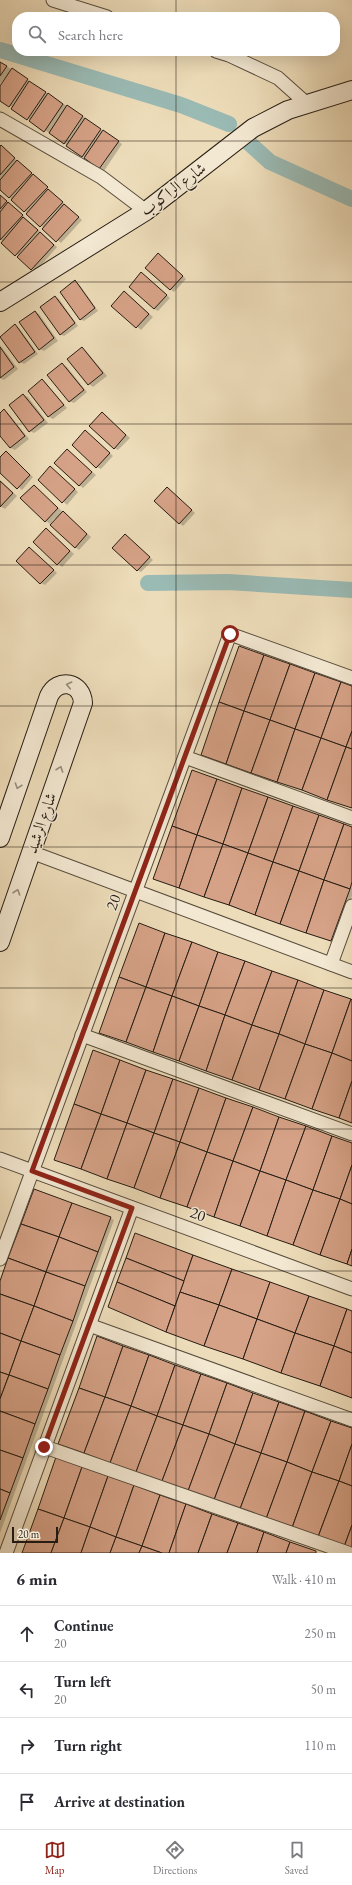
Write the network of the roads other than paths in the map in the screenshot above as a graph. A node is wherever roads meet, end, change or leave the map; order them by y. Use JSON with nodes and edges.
{"nodes":[{"id":1,"x":53,"y":0,"type":"edge"},
{"id":2,"x":91,"y":12,"type":"edge"},
{"id":3,"x":231,"y":56,"type":"edge"},
{"id":4,"x":352,"y":90,"type":"edge"},
{"id":5,"x":306,"y":103,"type":"junction"},
{"id":6,"x":0,"y":119,"type":"edge"},
{"id":7,"x":146,"y":211,"type":"junction"},
{"id":8,"x":3,"y":296,"type":"edge"},
{"id":9,"x":352,"y":678,"type":"edge"},
{"id":10,"x":185,"y":757,"type":"junction"},
{"id":11,"x":352,"y":818,"type":"edge"},
{"id":12,"x":0,"y":838,"type":"edge"},
{"id":13,"x":31,"y":852,"type":"junction"},
{"id":14,"x":135,"y":892,"type":"junction"},
{"id":15,"x":352,"y":906,"type":"edge"},
{"id":16,"x":0,"y":942,"type":"edge"},
{"id":17,"x":331,"y":964,"type":"junction"},
{"id":18,"x":352,"y":972,"type":"edge"},
{"id":19,"x":82,"y":1035,"type":"junction"},
{"id":20,"x":352,"y":1134,"type":"edge"},
{"id":21,"x":0,"y":1159,"type":"edge"},
{"id":22,"x":32,"y":1171,"type":"junction"},
{"id":23,"x":132,"y":1208,"type":"junction"},
{"id":24,"x":0,"y":1259,"type":"edge"},
{"id":25,"x":352,"y":1289,"type":"edge"},
{"id":26,"x":89,"y":1325,"type":"junction"},
{"id":27,"x":352,"y":1420,"type":"edge"},
{"id":28,"x":44,"y":1447,"type":"junction"},
{"id":29,"x":6,"y":1553,"type":"edge"},
{"id":30,"x":348,"y":1553,"type":"edge"}],
"edges":[{"from":1,"to":2,"type":"street"},
{"from":3,"to":5,"type":"street"},
{"from":4,"to":5,"type":"street","name":"شارع الراكوب"},
{"from":5,"to":7,"type":"street","name":"شارع الراكوب"},
{"from":6,"to":7,"type":"street"},
{"from":7,"to":8,"type":"street","name":"شارع الراكوب"},
{"from":9,"to":10,"type":"street","name":"20"},
{"from":10,"to":11,"type":"street"},
{"from":10,"to":14,"type":"street","name":"20"},
{"from":13,"to":12,"type":"street","name":"شارع الرشيد","one_way":true},
{"from":13,"to":14,"type":"street"},
{"from":16,"to":13,"type":"street","name":"شارع الرشيد","one_way":true},
{"from":14,"to":17,"type":"street","name":"20"},
{"from":14,"to":19,"type":"street","name":"20"},
{"from":15,"to":17,"type":"street"},
{"from":17,"to":18,"type":"street","name":"20"},
{"from":19,"to":20,"type":"street"},
{"from":19,"to":22,"type":"street","name":"20"},
{"from":21,"to":22,"type":"street"},
{"from":22,"to":23,"type":"street","name":"20"},
{"from":22,"to":24,"type":"street","name":"20"},
{"from":23,"to":25,"type":"street","name":"20"},
{"from":23,"to":26,"type":"street"},
{"from":26,"to":27,"type":"street"},
{"from":26,"to":28,"type":"street"},
{"from":28,"to":29,"type":"street"},
{"from":28,"to":30,"type":"street"}]}
